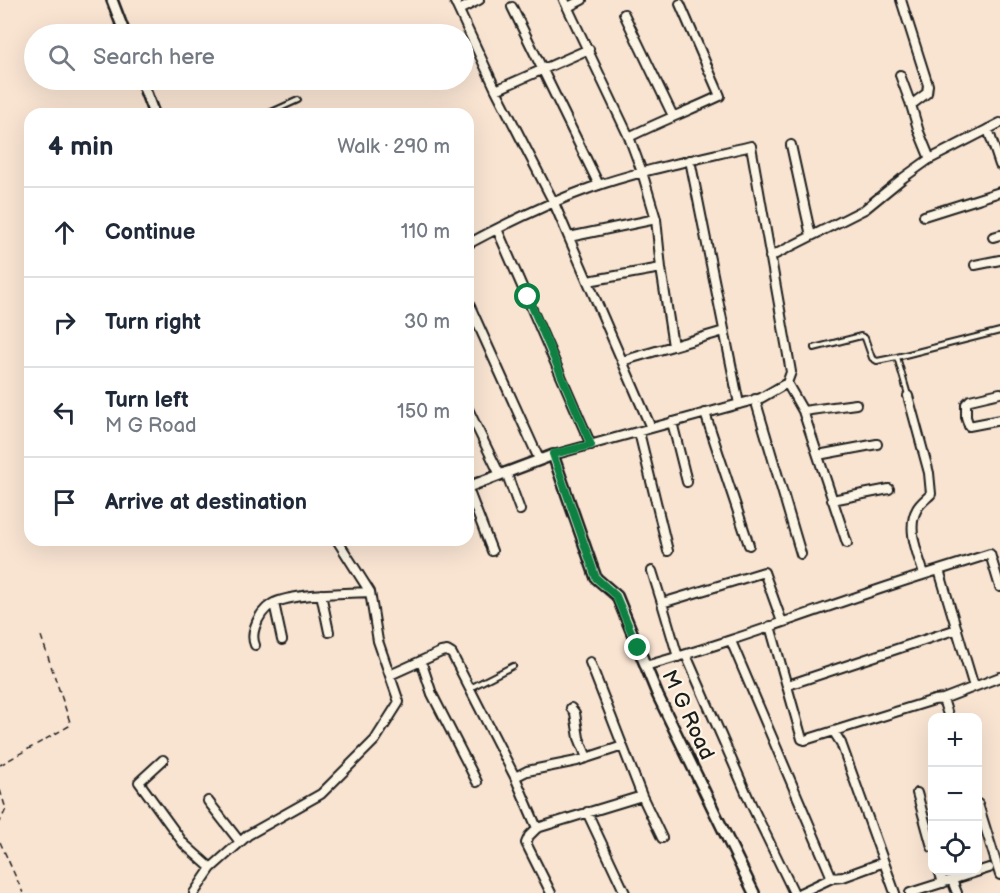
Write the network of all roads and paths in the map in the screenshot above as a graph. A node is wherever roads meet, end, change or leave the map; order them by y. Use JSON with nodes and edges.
{"nodes":[{"id":1,"x":112,"y":0,"type":"edge"},
{"id":2,"x":454,"y":0,"type":"edge"},
{"id":3,"x":479,"y":0,"type":"edge"},
{"id":4,"x":582,"y":0,"type":"edge"},
{"id":5,"x":901,"y":0,"type":"edge"},
{"id":6,"x":680,"y":3,"type":"dead end"},
{"id":7,"x":566,"y":4,"type":"edge"},
{"id":8,"x":512,"y":7,"type":"dead end"},
{"id":9,"x":459,"y":10,"type":"junction"},
{"id":10,"x":624,"y":14,"type":"dead end"},
{"id":11,"x":121,"y":24,"type":"edge"},
{"id":12,"x":465,"y":24,"type":"edge"},
{"id":13,"x":474,"y":42,"type":"edge"},
{"id":14,"x":589,"y":49,"type":"junction"},
{"id":15,"x":541,"y":70,"type":"junction"},
{"id":16,"x":900,"y":75,"type":"dead end"},
{"id":17,"x":145,"y":90,"type":"edge"},
{"id":18,"x":496,"y":90,"type":"junction"},
{"id":19,"x":298,"y":100,"type":"dead end"},
{"id":20,"x":911,"y":105,"type":"junction"},
{"id":21,"x":152,"y":108,"type":"edge"},
{"id":22,"x":281,"y":108,"type":"edge"},
{"id":23,"x":673,"y":116,"type":"junction"},
{"id":24,"x":1000,"y":123,"type":"edge"},
{"id":25,"x":988,"y":129,"type":"junction"},
{"id":26,"x":629,"y":137,"type":"junction"},
{"id":27,"x":791,"y":145,"type":"dead end"},
{"id":28,"x":930,"y":159,"type":"junction"},
{"id":29,"x":690,"y":160,"type":"junction"},
{"id":30,"x":1000,"y":165,"type":"edge"},
{"id":31,"x":642,"y":172,"type":"junction"},
{"id":32,"x":599,"y":185,"type":"junction"},
{"id":33,"x":1000,"y":192,"type":"edge"},
{"id":34,"x":554,"y":203,"type":"junction"},
{"id":35,"x":924,"y":216,"type":"dead end"},
{"id":36,"x":656,"y":219,"type":"junction"},
{"id":37,"x":497,"y":229,"type":"junction"},
{"id":38,"x":811,"y":236,"type":"junction"},
{"id":39,"x":569,"y":237,"type":"junction"},
{"id":40,"x":474,"y":241,"type":"edge"},
{"id":41,"x":770,"y":257,"type":"junction"},
{"id":42,"x":1000,"y":260,"type":"edge"},
{"id":43,"x":975,"y":265,"type":"dead end"},
{"id":44,"x":661,"y":268,"type":"junction"},
{"id":45,"x":588,"y":281,"type":"junction"},
{"id":46,"x":474,"y":315,"type":"edge"},
{"id":47,"x":724,"y":331,"type":"junction"},
{"id":48,"x":1000,"y":331,"type":"edge"},
{"id":49,"x":673,"y":346,"type":"junction"},
{"id":50,"x":814,"y":348,"type":"dead end"},
{"id":51,"x":897,"y":357,"type":"junction"},
{"id":52,"x":622,"y":361,"type":"junction"},
{"id":53,"x":787,"y":383,"type":"junction"},
{"id":54,"x":1000,"y":393,"type":"edge"},
{"id":55,"x":908,"y":396,"type":"joint"},
{"id":56,"x":755,"y":399,"type":"junction"},
{"id":57,"x":739,"y":404,"type":"junction"},
{"id":58,"x":856,"y":404,"type":"dead end"},
{"id":59,"x":803,"y":411,"type":"junction"},
{"id":60,"x":705,"y":413,"type":"junction"},
{"id":61,"x":474,"y":420,"type":"edge"},
{"id":62,"x":1000,"y":420,"type":"edge"},
{"id":63,"x":672,"y":422,"type":"junction"},
{"id":64,"x":651,"y":428,"type":"junction"},
{"id":65,"x":639,"y":432,"type":"junction"},
{"id":66,"x":877,"y":444,"type":"dead end"},
{"id":67,"x":591,"y":445,"type":"junction"},
{"id":68,"x":553,"y":454,"type":"junction"},
{"id":69,"x":818,"y":455,"type":"junction"},
{"id":70,"x":539,"y":459,"type":"junction"},
{"id":71,"x":503,"y":473,"type":"junction"},
{"id":72,"x":687,"y":482,"type":"dead end"},
{"id":73,"x":474,"y":485,"type":"edge"},
{"id":74,"x":889,"y":489,"type":"dead end"},
{"id":75,"x":832,"y":500,"type":"junction"},
{"id":76,"x":474,"y":504,"type":"edge"},
{"id":77,"x":520,"y":510,"type":"dead end"},
{"id":78,"x":847,"y":543,"type":"dead end"},
{"id":79,"x":749,"y":545,"type":"dead end"},
{"id":80,"x":341,"y":546,"type":"edge"},
{"id":81,"x":668,"y":551,"type":"dead end"},
{"id":82,"x":492,"y":552,"type":"dead end"},
{"id":83,"x":801,"y":554,"type":"dead end"},
{"id":84,"x":939,"y":570,"type":"junction"},
{"id":85,"x":652,"y":571,"type":"dead end"},
{"id":86,"x":924,"y":574,"type":"junction"},
{"id":87,"x":1000,"y":587,"type":"edge"},
{"id":88,"x":370,"y":592,"type":"junction"},
{"id":89,"x":321,"y":594,"type":"junction"},
{"id":90,"x":274,"y":603,"type":"junction"},
{"id":91,"x":662,"y":603,"type":"junction"},
{"id":92,"x":782,"y":622,"type":"junction"},
{"id":93,"x":770,"y":626,"type":"junction"},
{"id":94,"x":957,"y":629,"type":"junction"},
{"id":95,"x":329,"y":632,"type":"dead end"},
{"id":96,"x":41,"y":636,"type":"dead end"},
{"id":97,"x":282,"y":640,"type":"dead end"},
{"id":98,"x":730,"y":641,"type":"junction"},
{"id":99,"x":255,"y":645,"type":"dead end"},
{"id":100,"x":682,"y":656,"type":"junction"},
{"id":101,"x":421,"y":661,"type":"junction"},
{"id":102,"x":591,"y":662,"type":"dead end"},
{"id":103,"x":513,"y":666,"type":"dead end"},
{"id":104,"x":645,"y":666,"type":"junction"},
{"id":105,"x":390,"y":675,"type":"junction"},
{"id":106,"x":1000,"y":677,"type":"edge"},
{"id":107,"x":788,"y":686,"type":"junction"},
{"id":108,"x":974,"y":687,"type":"junction"},
{"id":109,"x":470,"y":689,"type":"junction"},
{"id":110,"x":943,"y":699,"type":"junction"},
{"id":111,"x":572,"y":708,"type":"dead end"},
{"id":112,"x":948,"y":713,"type":"edge"},
{"id":113,"x":834,"y":732,"type":"junction"},
{"id":114,"x":623,"y":746,"type":"junction"},
{"id":115,"x":586,"y":758,"type":"junction"},
{"id":116,"x":163,"y":760,"type":"dead end"},
{"id":117,"x":0,"y":765,"type":"edge"},
{"id":118,"x":515,"y":777,"type":"junction"},
{"id":119,"x":477,"y":782,"type":"dead end"},
{"id":120,"x":0,"y":790,"type":"edge"},
{"id":121,"x":917,"y":793,"type":"dead end"},
{"id":122,"x":642,"y":796,"type":"junction"},
{"id":123,"x":208,"y":801,"type":"dead end"},
{"id":124,"x":587,"y":812,"type":"junction"},
{"id":125,"x":982,"y":817,"type":"edge"},
{"id":126,"x":0,"y":822,"type":"edge"},
{"id":127,"x":537,"y":828,"type":"junction"},
{"id":128,"x":928,"y":830,"type":"edge"},
{"id":129,"x":662,"y":838,"type":"dead end"},
{"id":130,"x":0,"y":842,"type":"edge"},
{"id":131,"x":240,"y":842,"type":"junction"},
{"id":132,"x":884,"y":862,"type":"junction"},
{"id":133,"x":211,"y":868,"type":"junction"},
{"id":134,"x":988,"y":868,"type":"dead end"},
{"id":135,"x":1000,"y":874,"type":"edge"},
{"id":136,"x":941,"y":875,"type":"edge"},
{"id":137,"x":832,"y":878,"type":"junction"},
{"id":138,"x":952,"y":880,"type":"junction"},
{"id":139,"x":943,"y":883,"type":"junction"},
{"id":140,"x":23,"y":893,"type":"edge"},
{"id":141,"x":194,"y":893,"type":"edge"},
{"id":142,"x":551,"y":893,"type":"edge"},
{"id":143,"x":625,"y":893,"type":"edge"},
{"id":144,"x":754,"y":893,"type":"edge"},
{"id":145,"x":794,"y":893,"type":"edge"},
{"id":146,"x":800,"y":893,"type":"edge"},
{"id":147,"x":895,"y":893,"type":"edge"},
{"id":148,"x":910,"y":893,"type":"edge"},
{"id":149,"x":957,"y":893,"type":"edge"}],
"edges":[{"from":1,"to":11,"type":"street"},
{"from":2,"to":9,"type":"street"},
{"from":3,"to":9,"type":"street"},
{"from":4,"to":7,"type":"street"},
{"from":5,"to":20,"type":"street"},
{"from":6,"to":23,"type":"street"},
{"from":7,"to":14,"type":"street"},
{"from":8,"to":15,"type":"street"},
{"from":9,"to":12,"type":"street"},
{"from":10,"to":23,"type":"street"},
{"from":13,"to":18,"type":"street"},
{"from":14,"to":15,"type":"street"},
{"from":14,"to":26,"type":"street"},
{"from":15,"to":18,"type":"street"},
{"from":15,"to":32,"type":"street"},
{"from":16,"to":20,"type":"street"},
{"from":17,"to":21,"type":"street"},
{"from":18,"to":34,"type":"street"},
{"from":19,"to":22,"type":"lane"},
{"from":20,"to":28,"type":"street"},
{"from":23,"to":26,"type":"street"},
{"from":24,"to":25,"type":"street"},
{"from":25,"to":28,"type":"street"},
{"from":25,"to":30,"type":"street"},
{"from":26,"to":31,"type":"street"},
{"from":27,"to":38,"type":"street"},
{"from":28,"to":38,"type":"street"},
{"from":29,"to":31,"type":"street"},
{"from":29,"to":41,"type":"street"},
{"from":29,"to":47,"type":"street"},
{"from":31,"to":32,"type":"street"},
{"from":31,"to":36,"type":"street"},
{"from":32,"to":34,"type":"street"},
{"from":33,"to":35,"type":"street"},
{"from":34,"to":37,"type":"street"},
{"from":34,"to":39,"type":"street"},
{"from":36,"to":39,"type":"street"},
{"from":36,"to":44,"type":"street"},
{"from":37,"to":40,"type":"street"},
{"from":37,"to":67,"type":"street"},
{"from":38,"to":41,"type":"street"},
{"from":39,"to":45,"type":"street"},
{"from":41,"to":53,"type":"street"},
{"from":42,"to":43,"type":"street"},
{"from":44,"to":45,"type":"street"},
{"from":44,"to":49,"type":"street"},
{"from":45,"to":52,"type":"street"},
{"from":46,"to":70,"type":"street"},
{"from":47,"to":49,"type":"street"},
{"from":47,"to":57,"type":"street"},
{"from":48,"to":51,"type":"lane"},
{"from":49,"to":52,"type":"street"},
{"from":50,"to":51,"type":"lane"},
{"from":51,"to":55,"type":"lane"},
{"from":52,"to":64,"type":"street"},
{"from":53,"to":56,"type":"street"},
{"from":53,"to":59,"type":"street"},
{"from":54,"to":62,"type":"street"},
{"from":55,"to":86,"type":"street"},
{"from":56,"to":57,"type":"street"},
{"from":56,"to":83,"type":"street"},
{"from":57,"to":60,"type":"street"},
{"from":58,"to":59,"type":"street"},
{"from":59,"to":69,"type":"street"},
{"from":60,"to":63,"type":"street"},
{"from":60,"to":79,"type":"street"},
{"from":61,"to":71,"type":"street"},
{"from":63,"to":64,"type":"street"},
{"from":63,"to":72,"type":"street"},
{"from":64,"to":65,"type":"street"},
{"from":65,"to":67,"type":"street"},
{"from":65,"to":81,"type":"street"},
{"from":66,"to":69,"type":"street"},
{"from":67,"to":68,"type":"street"},
{"from":68,"to":70,"type":"street"},
{"from":68,"to":104,"type":"street","name":"M G Road"},
{"from":69,"to":75,"type":"street"},
{"from":70,"to":71,"type":"street"},
{"from":71,"to":73,"type":"street"},
{"from":71,"to":77,"type":"street"},
{"from":74,"to":75,"type":"street"},
{"from":75,"to":78,"type":"street"},
{"from":76,"to":82,"type":"street"},
{"from":80,"to":88,"type":"street"},
{"from":84,"to":86,"type":"street"},
{"from":84,"to":87,"type":"street"},
{"from":84,"to":94,"type":"street"},
{"from":85,"to":91,"type":"street"},
{"from":86,"to":92,"type":"street"},
{"from":88,"to":89,"type":"street"},
{"from":88,"to":105,"type":"street"},
{"from":89,"to":90,"type":"street"},
{"from":89,"to":95,"type":"street"},
{"from":90,"to":97,"type":"street"},
{"from":90,"to":99,"type":"street"},
{"from":91,"to":92,"type":"street"},
{"from":91,"to":100,"type":"street"},
{"from":92,"to":93,"type":"street"},
{"from":93,"to":98,"type":"street"},
{"from":93,"to":107,"type":"street"},
{"from":94,"to":107,"type":"street"},
{"from":94,"to":108,"type":"street"},
{"from":96,"to":117,"type":"path"},
{"from":98,"to":100,"type":"street"},
{"from":98,"to":137,"type":"street"},
{"from":100,"to":104,"type":"street"},
{"from":100,"to":145,"type":"street"},
{"from":101,"to":105,"type":"street"},
{"from":101,"to":109,"type":"street"},
{"from":101,"to":119,"type":"street"},
{"from":102,"to":114,"type":"street"},
{"from":103,"to":109,"type":"lane"},
{"from":104,"to":144,"type":"street","name":"M G Road"},
{"from":105,"to":131,"type":"street"},
{"from":106,"to":108,"type":"street"},
{"from":107,"to":113,"type":"street"},
{"from":108,"to":110,"type":"street"},
{"from":109,"to":118,"type":"street"},
{"from":110,"to":112,"type":"street"},
{"from":110,"to":113,"type":"street"},
{"from":111,"to":115,"type":"street"},
{"from":113,"to":132,"type":"street"},
{"from":114,"to":115,"type":"street"},
{"from":114,"to":122,"type":"street"},
{"from":115,"to":118,"type":"street"},
{"from":116,"to":133,"type":"street"},
{"from":118,"to":127,"type":"street"},
{"from":120,"to":126,"type":"path"},
{"from":121,"to":128,"type":"street"},
{"from":122,"to":124,"type":"street"},
{"from":122,"to":129,"type":"street"},
{"from":123,"to":131,"type":"street"},
{"from":124,"to":127,"type":"street"},
{"from":124,"to":143,"type":"street"},
{"from":125,"to":135,"type":"street"},
{"from":127,"to":142,"type":"street"},
{"from":130,"to":140,"type":"path"},
{"from":131,"to":133,"type":"street"},
{"from":132,"to":137,"type":"street"},
{"from":132,"to":147,"type":"street"},
{"from":133,"to":141,"type":"street"},
{"from":134,"to":138,"type":"street"},
{"from":136,"to":139,"type":"street"},
{"from":137,"to":146,"type":"street"},
{"from":138,"to":139,"type":"street"},
{"from":138,"to":149,"type":"street"},
{"from":139,"to":148,"type":"street"}]}
